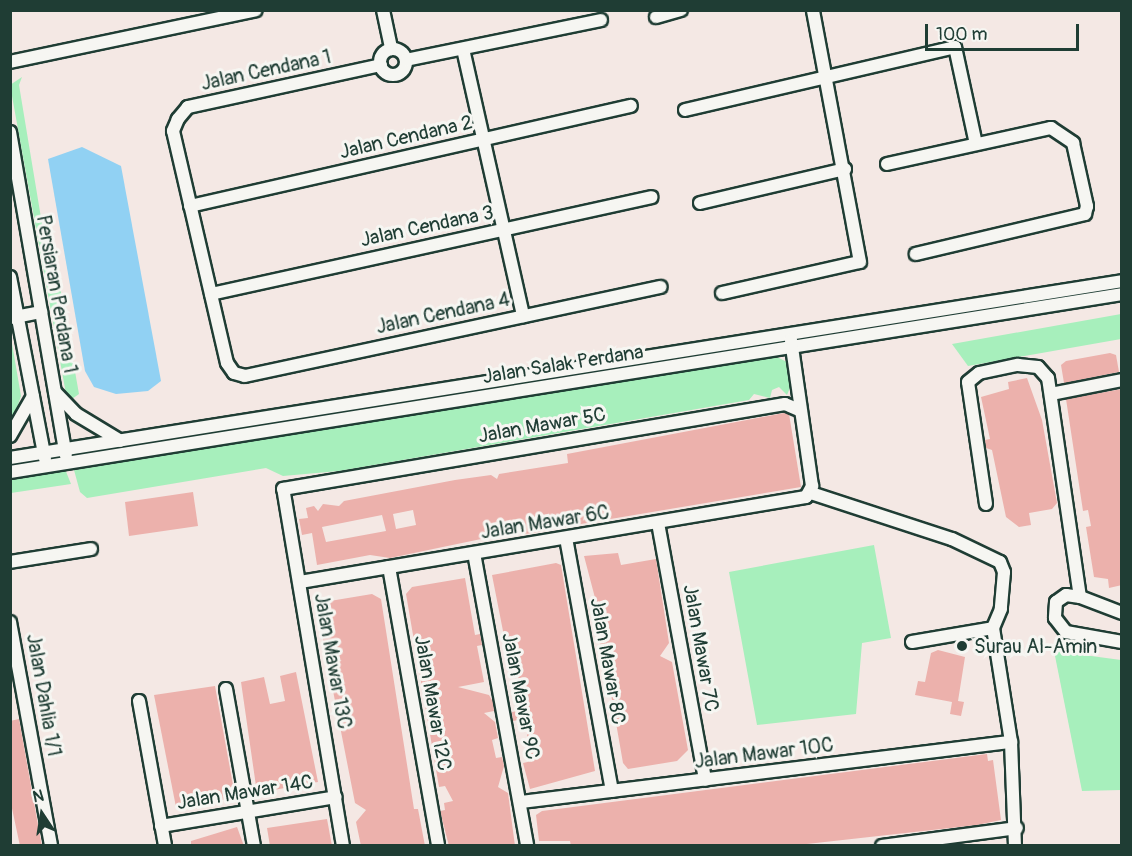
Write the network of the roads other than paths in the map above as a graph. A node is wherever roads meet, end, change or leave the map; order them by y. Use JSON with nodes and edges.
{"nodes":[{"id":1,"x":256,"y":10,"type":"edge"},
{"id":2,"x":383,"y":10,"type":"edge"},
{"id":3,"x":681,"y":10,"type":"edge"},
{"id":4,"x":813,"y":10,"type":"edge"},
{"id":5,"x":656,"y":16,"type":"dead end"},
{"id":6,"x":601,"y":20,"type":"dead end"},
{"id":7,"x":390,"y":49,"type":"junction"},
{"id":8,"x":463,"y":49,"type":"junction"},
{"id":9,"x":406,"y":60,"type":"junction"},
{"id":10,"x":10,"y":62,"type":"edge"},
{"id":11,"x":381,"y":66,"type":"junction"},
{"id":12,"x":826,"y":77,"type":"junction"},
{"id":13,"x":631,"y":106,"type":"dead end"},
{"id":14,"x":685,"y":110,"type":"dead end"},
{"id":15,"x":10,"y":132,"type":"edge"},
{"id":16,"x":483,"y":139,"type":"junction"},
{"id":17,"x":976,"y":144,"type":"junction"},
{"id":18,"x":887,"y":164,"type":"dead end"},
{"id":19,"x":845,"y":169,"type":"junction"},
{"id":20,"x":651,"y":197,"type":"dead end"},
{"id":21,"x":700,"y":203,"type":"dead end"},
{"id":22,"x":190,"y":206,"type":"junction"},
{"id":23,"x":503,"y":229,"type":"junction"},
{"id":24,"x":916,"y":254,"type":"dead end"},
{"id":25,"x":10,"y":277,"type":"edge"},
{"id":26,"x":1122,"y":281,"type":"edge"},
{"id":27,"x":661,"y":286,"type":"dead end"},
{"id":28,"x":722,"y":293,"type":"dead end"},
{"id":29,"x":211,"y":294,"type":"junction"},
{"id":30,"x":1122,"y":294,"type":"edge"},
{"id":31,"x":41,"y":312,"type":"junction"},
{"id":32,"x":523,"y":316,"type":"junction"},
{"id":33,"x":14,"y":317,"type":"edge"},
{"id":34,"x":791,"y":340,"type":"junction"},
{"id":35,"x":1122,"y":380,"type":"edge"},
{"id":36,"x":54,"y":391,"type":"junction"},
{"id":37,"x":1051,"y":394,"type":"junction"},
{"id":38,"x":33,"y":396,"type":"junction"},
{"id":39,"x":799,"y":410,"type":"junction"},
{"id":40,"x":10,"y":436,"type":"edge"},
{"id":41,"x":121,"y":441,"type":"junction"},
{"id":42,"x":64,"y":450,"type":"junction"},
{"id":43,"x":44,"y":452,"type":"junction"},
{"id":44,"x":10,"y":458,"type":"edge"},
{"id":45,"x":67,"y":462,"type":"junction"},
{"id":46,"x":46,"y":466,"type":"junction"},
{"id":47,"x":10,"y":472,"type":"edge"},
{"id":48,"x":288,"y":487,"type":"joint"},
{"id":49,"x":811,"y":493,"type":"junction"},
{"id":50,"x":986,"y":504,"type":"dead end"},
{"id":51,"x":658,"y":523,"type":"junction"},
{"id":52,"x":566,"y":538,"type":"junction"},
{"id":53,"x":91,"y":549,"type":"dead end"},
{"id":54,"x":474,"y":553,"type":"junction"},
{"id":55,"x":10,"y":562,"type":"edge"},
{"id":56,"x":389,"y":567,"type":"junction"},
{"id":57,"x":300,"y":582,"type":"junction"},
{"id":58,"x":1080,"y":597,"type":"junction"},
{"id":59,"x":1122,"y":613,"type":"edge"},
{"id":60,"x":10,"y":622,"type":"edge"},
{"id":61,"x":993,"y":628,"type":"junction"},
{"id":62,"x":912,"y":642,"type":"dead end"},
{"id":63,"x":1122,"y":642,"type":"edge"},
{"id":64,"x":226,"y":689,"type":"dead end"},
{"id":65,"x":139,"y":701,"type":"dead end"},
{"id":66,"x":1011,"y":742,"type":"junction"},
{"id":67,"x":705,"y":780,"type":"junction"},
{"id":68,"x":612,"y":791,"type":"junction"},
{"id":69,"x":336,"y":797,"type":"junction"},
{"id":70,"x":521,"y":802,"type":"junction"},
{"id":71,"x":248,"y":812,"type":"junction"},
{"id":72,"x":161,"y":826,"type":"junction"},
{"id":73,"x":1017,"y":828,"type":"junction"},
{"id":74,"x":51,"y":846,"type":"edge"},
{"id":75,"x":165,"y":846,"type":"edge"},
{"id":76,"x":254,"y":846,"type":"edge"},
{"id":77,"x":343,"y":846,"type":"edge"},
{"id":78,"x":438,"y":846,"type":"edge"},
{"id":79,"x":527,"y":846,"type":"edge"},
{"id":80,"x":882,"y":846,"type":"edge"},
{"id":81,"x":1015,"y":846,"type":"edge"}],
"edges":[{"from":1,"to":10,"type":"street"},
{"from":2,"to":7,"type":"street"},
{"from":3,"to":5,"type":"street"},
{"from":4,"to":12,"type":"street"},
{"from":6,"to":8,"type":"street"},
{"from":7,"to":9,"type":"street"},
{"from":7,"to":11,"type":"street"},
{"from":8,"to":9,"type":"street"},
{"from":8,"to":16,"type":"street"},
{"from":9,"to":11,"type":"street"},
{"from":11,"to":22,"type":"street","name":"Jalan Cendana 1"},
{"from":12,"to":14,"type":"street"},
{"from":12,"to":17,"type":"street"},
{"from":12,"to":19,"type":"street"},
{"from":13,"to":16,"type":"street","name":"Jalan Cendana 2"},
{"from":15,"to":31,"type":"street","name":"Persiaran Perdana 1"},
{"from":16,"to":22,"type":"street","name":"Jalan Cendana 2"},
{"from":16,"to":23,"type":"street"},
{"from":17,"to":18,"type":"street"},
{"from":17,"to":24,"type":"street"},
{"from":19,"to":21,"type":"street"},
{"from":19,"to":28,"type":"street"},
{"from":20,"to":23,"type":"street","name":"Jalan Cendana 3"},
{"from":22,"to":29,"type":"street"},
{"from":23,"to":29,"type":"street","name":"Jalan Cendana 3"},
{"from":23,"to":32,"type":"street"},
{"from":25,"to":33,"type":"street"},
{"from":26,"to":34,"type":"street","name":"Jalan Salak Perdana"},
{"from":27,"to":32,"type":"street","name":"Jalan Cendana 4"},
{"from":29,"to":32,"type":"street","name":"Jalan Cendana 4"},
{"from":30,"to":34,"type":"street","name":"Jalan Salak Perdana"},
{"from":31,"to":33,"type":"street"},
{"from":31,"to":36,"type":"street","name":"Persiaran Perdana 1"},
{"from":33,"to":38,"type":"street"},
{"from":34,"to":39,"type":"street"},
{"from":34,"to":41,"type":"street","name":"Jalan Salak Perdana"},
{"from":34,"to":45,"type":"street","name":"Jalan Salak Perdana"},
{"from":35,"to":37,"type":"street"},
{"from":36,"to":41,"type":"street"},
{"from":36,"to":42,"type":"street","name":"Persiaran Perdana 1"},
{"from":37,"to":50,"type":"street"},
{"from":37,"to":58,"type":"street"},
{"from":38,"to":40,"type":"street"},
{"from":38,"to":43,"type":"street"},
{"from":39,"to":48,"type":"street","name":"Jalan Mawar 5C"},
{"from":39,"to":49,"type":"street"},
{"from":41,"to":42,"type":"street","name":"Jalan Salak Perdana"},
{"from":42,"to":43,"type":"street","name":"Jalan Salak Perdana"},
{"from":42,"to":45,"type":"street","name":"Persiaran Perdana 1"},
{"from":43,"to":44,"type":"street","name":"Jalan Salak Perdana"},
{"from":43,"to":46,"type":"street"},
{"from":45,"to":46,"type":"street","name":"Jalan Salak Perdana"},
{"from":46,"to":47,"type":"street","name":"Jalan Salak Perdana"},
{"from":48,"to":57,"type":"street","name":"Jalan Mawar 13C"},
{"from":49,"to":51,"type":"street","name":"Jalan Mawar 6C"},
{"from":49,"to":61,"type":"street"},
{"from":51,"to":52,"type":"street","name":"Jalan Mawar 6C"},
{"from":51,"to":67,"type":"street","name":"Jalan Mawar 7C"},
{"from":52,"to":54,"type":"street","name":"Jalan Mawar 6C"},
{"from":52,"to":68,"type":"street","name":"Jalan Mawar 8C"},
{"from":53,"to":55,"type":"street"},
{"from":54,"to":56,"type":"street","name":"Jalan Mawar 6C"},
{"from":54,"to":70,"type":"street","name":"Jalan Mawar 9C"},
{"from":56,"to":57,"type":"street","name":"Jalan Mawar 6C"},
{"from":56,"to":78,"type":"street","name":"Jalan Mawar 12C"},
{"from":57,"to":69,"type":"street","name":"Jalan Mawar 13C"},
{"from":58,"to":59,"type":"street"},
{"from":58,"to":63,"type":"street"},
{"from":60,"to":74,"type":"street","name":"Jalan Dahlia 1/1"},
{"from":61,"to":62,"type":"street"},
{"from":61,"to":66,"type":"street"},
{"from":64,"to":71,"type":"street"},
{"from":65,"to":72,"type":"street"},
{"from":66,"to":67,"type":"street","name":"Jalan Mawar 10C"},
{"from":66,"to":73,"type":"street"},
{"from":67,"to":68,"type":"street","name":"Jalan Mawar 10C"},
{"from":68,"to":70,"type":"street","name":"Jalan Mawar 10C"},
{"from":69,"to":71,"type":"street","name":"Jalan Mawar 14C"},
{"from":69,"to":77,"type":"street","name":"Jalan Mawar 13C"},
{"from":70,"to":79,"type":"street","name":"Jalan Mawar 9C"},
{"from":71,"to":72,"type":"street","name":"Jalan Mawar 14C"},
{"from":71,"to":76,"type":"street"},
{"from":72,"to":75,"type":"street"},
{"from":73,"to":80,"type":"street"},
{"from":73,"to":81,"type":"street"}]}
